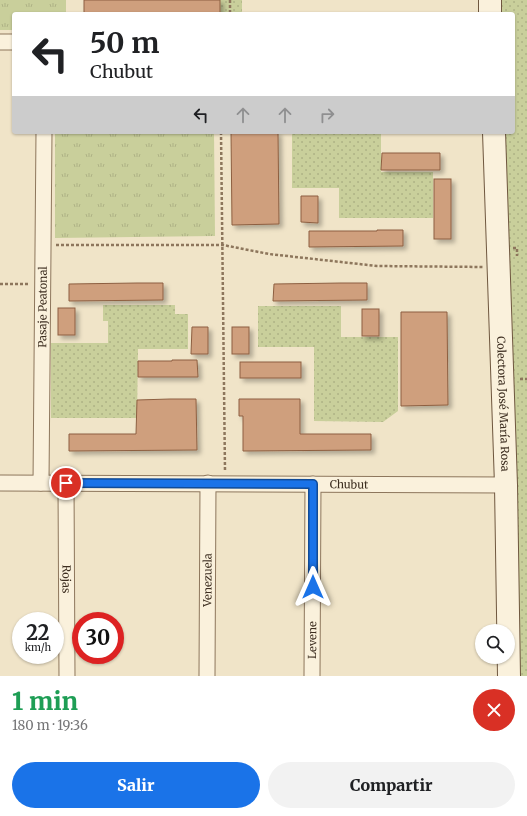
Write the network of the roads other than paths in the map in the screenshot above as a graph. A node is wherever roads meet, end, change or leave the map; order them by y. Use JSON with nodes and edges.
{"nodes":[{"id":1,"x":490,"y":0,"type":"edge"},
{"id":2,"x":490,"y":12,"type":"edge"},
{"id":3,"x":0,"y":42,"type":"edge"},
{"id":4,"x":12,"y":42,"type":"edge"},
{"id":5,"x":44,"y":134,"type":"edge"},
{"id":6,"x":494,"y":134,"type":"edge"},
{"id":7,"x":0,"y":483,"type":"edge"},
{"id":8,"x":41,"y":483,"type":"junction"},
{"id":9,"x":66,"y":483,"type":"junction"},
{"id":10,"x":208,"y":483,"type":"junction"},
{"id":11,"x":313,"y":484,"type":"junction"},
{"id":12,"x":506,"y":484,"type":"junction"},
{"id":13,"x":67,"y":676,"type":"edge"},
{"id":14,"x":207,"y":676,"type":"edge"},
{"id":15,"x":312,"y":676,"type":"edge"},
{"id":16,"x":509,"y":676,"type":"edge"}],
"edges":[{"from":1,"to":2,"type":"main road"},
{"from":3,"to":4,"type":"street"},
{"from":5,"to":8,"type":"street","name":"Pasaje Peatonal"},
{"from":6,"to":12,"type":"main road","name":"Colectora José María Rosa"},
{"from":7,"to":8,"type":"street","name":"Chubut"},
{"from":8,"to":9,"type":"street","name":"Chubut"},
{"from":9,"to":10,"type":"street","name":"Chubut"},
{"from":9,"to":13,"type":"street","name":"Rojas"},
{"from":10,"to":11,"type":"street","name":"Chubut"},
{"from":10,"to":14,"type":"street","name":"Venezuela"},
{"from":11,"to":12,"type":"street","name":"Chubut"},
{"from":11,"to":15,"type":"street","name":"Levene"},
{"from":12,"to":16,"type":"main road","name":"Colectora José María Rosa"}]}
